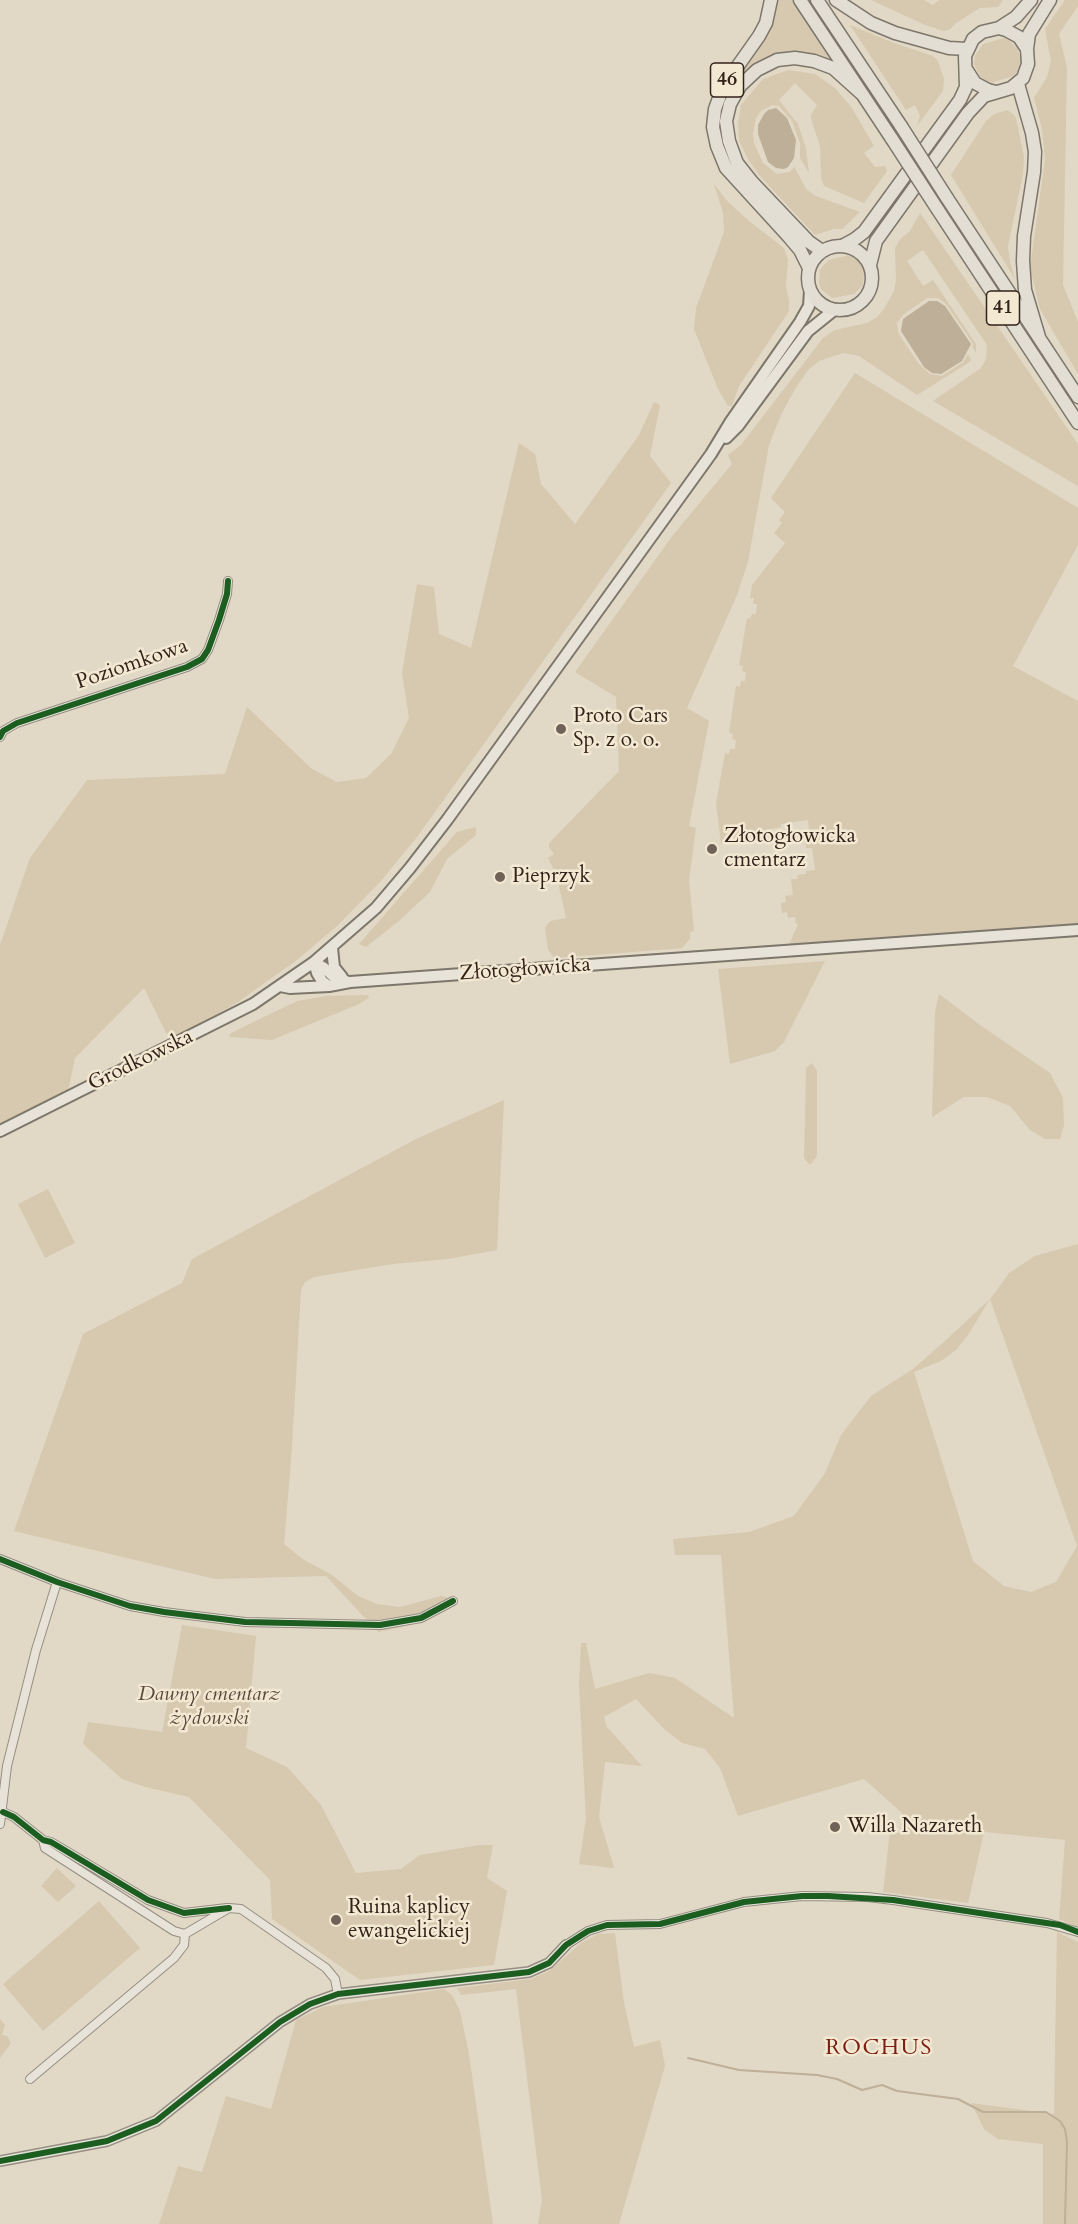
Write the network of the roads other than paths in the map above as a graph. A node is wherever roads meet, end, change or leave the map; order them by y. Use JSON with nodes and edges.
{"nodes":[{"id":1,"x":771,"y":0,"type":"edge"},
{"id":2,"x":800,"y":0,"type":"edge"},
{"id":3,"x":817,"y":0,"type":"edge"},
{"id":4,"x":836,"y":0,"type":"edge"},
{"id":5,"x":1030,"y":0,"type":"edge"},
{"id":6,"x":1050,"y":0,"type":"edge"},
{"id":7,"x":999,"y":28,"type":"junction"},
{"id":8,"x":967,"y":49,"type":"junction"},
{"id":9,"x":1027,"y":50,"type":"junction"},
{"id":10,"x":966,"y":69,"type":"junction"},
{"id":11,"x":1018,"y":84,"type":"junction"},
{"id":12,"x":996,"y":92,"type":"junction"},
{"id":13,"x":863,"y":95,"type":"junction"},
{"id":14,"x":842,"y":246,"type":"junction"},
{"id":15,"x":822,"y":251,"type":"junction"},
{"id":16,"x":870,"y":265,"type":"junction"},
{"id":17,"x":809,"y":268,"type":"junction"},
{"id":18,"x":810,"y":291,"type":"junction"},
{"id":19,"x":834,"y":310,"type":"junction"},
{"id":20,"x":1038,"y":337,"type":"junction"},
{"id":21,"x":1078,"y":397,"type":"edge"},
{"id":22,"x":1078,"y":423,"type":"edge"},
{"id":23,"x":711,"y":454,"type":"junction"},
{"id":24,"x":228,"y":581,"type":"dead end"},
{"id":25,"x":0,"y":737,"type":"edge"},
{"id":26,"x":1078,"y":930,"type":"edge"},
{"id":27,"x":332,"y":948,"type":"junction"},
{"id":28,"x":314,"y":962,"type":"junction"},
{"id":29,"x":350,"y":982,"type":"junction"},
{"id":30,"x":280,"y":986,"type":"junction"},
{"id":31,"x":329,"y":986,"type":"junction"},
{"id":32,"x":0,"y":1131,"type":"edge"},
{"id":33,"x":0,"y":1559,"type":"edge"},
{"id":34,"x":57,"y":1582,"type":"junction"},
{"id":35,"x":453,"y":1601,"type":"dead end"},
{"id":36,"x":2,"y":1787,"type":"edge"},
{"id":37,"x":3,"y":1812,"type":"junction"},
{"id":38,"x":0,"y":1824,"type":"edge"},
{"id":39,"x":43,"y":1840,"type":"junction"},
{"id":40,"x":229,"y":1908,"type":"junction"},
{"id":41,"x":1078,"y":1932,"type":"edge"},
{"id":42,"x":185,"y":1934,"type":"junction"},
{"id":43,"x":566,"y":1945,"type":"joint"},
{"id":44,"x":338,"y":1994,"type":"junction"},
{"id":45,"x":30,"y":2079,"type":"dead end"},
{"id":46,"x":0,"y":2162,"type":"edge"}],
"edges":[{"from":1,"to":17,"type":"main road","number":"46"},
{"from":2,"to":13,"type":"main road","number":"41"},
{"from":3,"to":20,"type":"main road","number":"41","bridge":true},
{"from":4,"to":8,"type":"main road"},
{"from":5,"to":7,"type":"main road"},
{"from":6,"to":9,"type":"main road"},
{"from":7,"to":8,"type":"main road"},
{"from":7,"to":9,"type":"main road"},
{"from":8,"to":10,"type":"main road"},
{"from":9,"to":11,"type":"main road"},
{"from":10,"to":12,"type":"main road"},
{"from":10,"to":14,"type":"main road"},
{"from":11,"to":12,"type":"main road"},
{"from":11,"to":20,"type":"main road"},
{"from":12,"to":16,"type":"main road"},
{"from":13,"to":15,"type":"main road"},
{"from":13,"to":22,"type":"main road","number":"41","bridge":true},
{"from":14,"to":15,"type":"main road"},
{"from":14,"to":16,"type":"main road"},
{"from":15,"to":17,"type":"main road"},
{"from":16,"to":19,"type":"main road"},
{"from":17,"to":18,"type":"main road"},
{"from":18,"to":19,"type":"main road"},
{"from":18,"to":23,"type":"main road"},
{"from":19,"to":23,"type":"main road"},
{"from":20,"to":21,"type":"main road","number":"41"},
{"from":23,"to":27,"type":"main road","name":"Grodkowska"},
{"from":24,"to":25,"type":"street","name":"Poziomkowa"},
{"from":26,"to":29,"type":"main road","name":"Złotogłowicka"},
{"from":27,"to":28,"type":"main road","name":"Grodkowska"},
{"from":27,"to":29,"type":"main road"},
{"from":28,"to":29,"type":"main road"},
{"from":28,"to":30,"type":"main road","name":"Grodkowska"},
{"from":28,"to":31,"type":"main road"},
{"from":29,"to":31,"type":"main road","name":"Złotogłowicka"},
{"from":30,"to":31,"type":"main road","name":"Złotogłowicka"},
{"from":30,"to":32,"type":"main road","name":"Grodkowska"},
{"from":33,"to":34,"type":"street"},
{"from":34,"to":35,"type":"street"},
{"from":34,"to":36,"type":"street"},
{"from":36,"to":37,"type":"street"},
{"from":37,"to":38,"type":"street"},
{"from":37,"to":39,"type":"street"},
{"from":39,"to":40,"type":"street"},
{"from":39,"to":42,"type":"street"},
{"from":40,"to":42,"type":"street"},
{"from":40,"to":44,"type":"street"},
{"from":41,"to":43,"type":"street"},
{"from":42,"to":45,"type":"street"},
{"from":43,"to":44,"type":"street"},
{"from":44,"to":46,"type":"street"}]}
